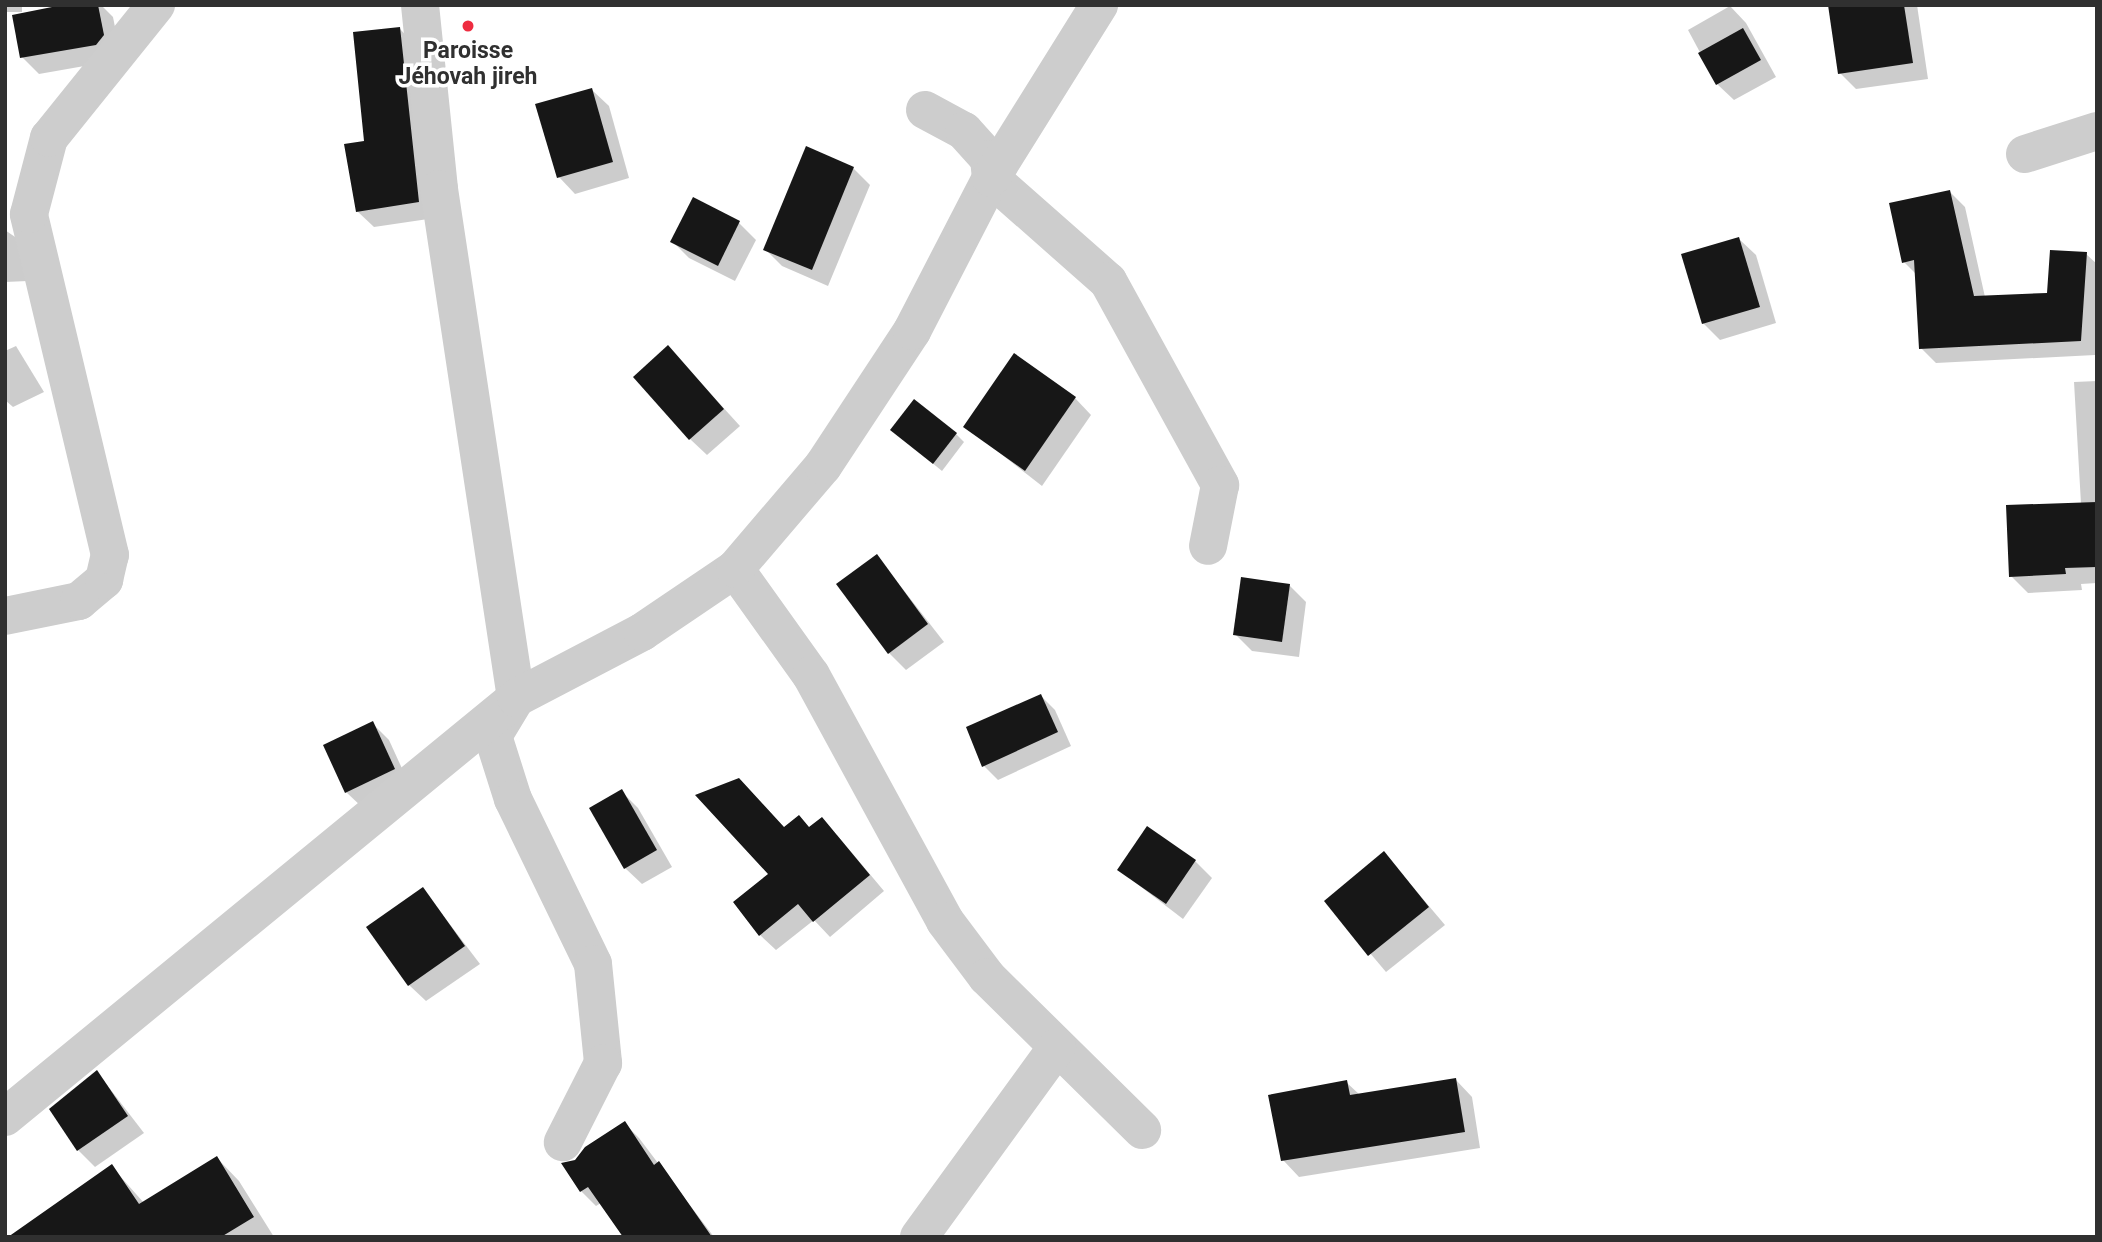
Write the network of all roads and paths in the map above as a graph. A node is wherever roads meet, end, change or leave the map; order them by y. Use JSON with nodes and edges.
{"nodes":[{"id":1,"x":156,"y":5,"type":"edge"},
{"id":2,"x":420,"y":5,"type":"edge"},
{"id":3,"x":1099,"y":5,"type":"edge"},
{"id":4,"x":925,"y":110,"type":"dead end"},
{"id":5,"x":2097,"y":131,"type":"edge"},
{"id":6,"x":2025,"y":154,"type":"dead end"},
{"id":7,"x":991,"y":178,"type":"junction"},
{"id":8,"x":1208,"y":546,"type":"dead end"},
{"id":9,"x":735,"y":569,"type":"junction"},
{"id":10,"x":5,"y":616,"type":"edge"},
{"id":11,"x":516,"y":698,"type":"junction"},
{"id":12,"x":1058,"y":1047,"type":"junction"},
{"id":13,"x":5,"y":1117,"type":"edge"},
{"id":14,"x":1142,"y":1130,"type":"dead end"},
{"id":15,"x":563,"y":1142,"type":"dead end"},
{"id":16,"x":919,"y":1237,"type":"edge"}],
"edges":[{"from":1,"to":10,"type":"street"},
{"from":2,"to":11,"type":"street"},
{"from":3,"to":7,"type":"street"},
{"from":4,"to":7,"type":"street"},
{"from":5,"to":6,"type":"street"},
{"from":7,"to":8,"type":"street"},
{"from":7,"to":9,"type":"street"},
{"from":9,"to":11,"type":"street"},
{"from":9,"to":12,"type":"street"},
{"from":11,"to":13,"type":"street"},
{"from":11,"to":15,"type":"street"},
{"from":12,"to":14,"type":"street"},
{"from":12,"to":16,"type":"street"}]}
